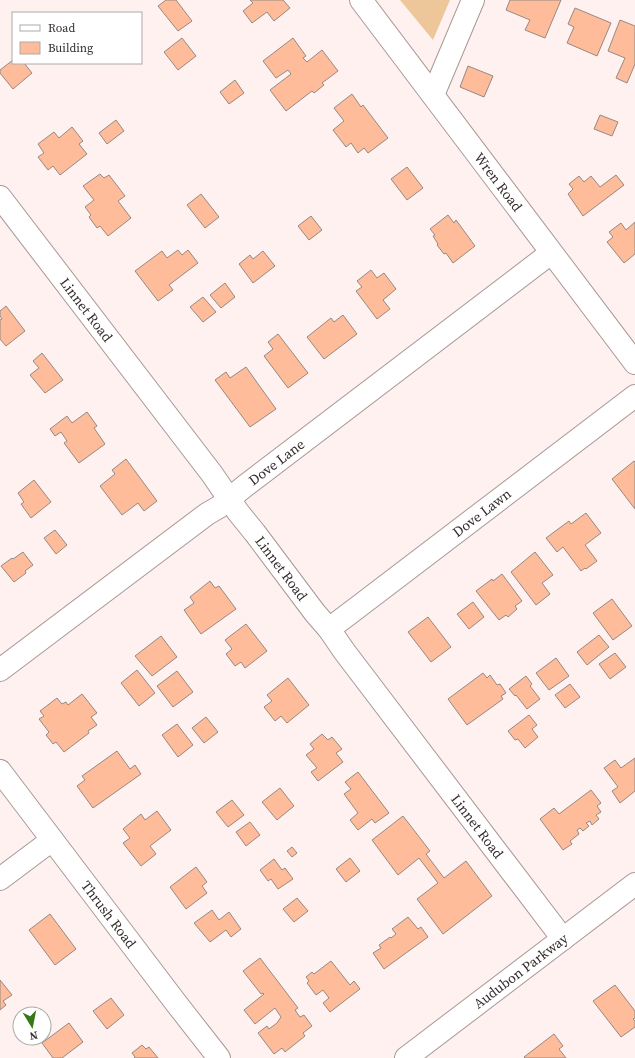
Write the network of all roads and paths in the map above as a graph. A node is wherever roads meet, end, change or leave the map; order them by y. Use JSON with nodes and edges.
{"nodes":[{"id":1,"x":361,"y":0,"type":"edge"},
{"id":2,"x":473,"y":0,"type":"edge"},
{"id":3,"x":433,"y":94,"type":"junction"},
{"id":4,"x":0,"y":197,"type":"edge"},
{"id":5,"x":551,"y":253,"type":"junction"},
{"id":6,"x":635,"y":363,"type":"edge"},
{"id":7,"x":635,"y":396,"type":"edge"},
{"id":8,"x":229,"y":499,"type":"junction"},
{"id":9,"x":329,"y":629,"type":"junction"},
{"id":10,"x":0,"y":670,"type":"edge"},
{"id":11,"x":0,"y":771,"type":"edge"},
{"id":12,"x":52,"y":840,"type":"junction"},
{"id":13,"x":0,"y":879,"type":"edge"},
{"id":14,"x":635,"y":884,"type":"edge"},
{"id":15,"x":563,"y":939,"type":"junction"},
{"id":16,"x":219,"y":1058,"type":"edge"},
{"id":17,"x":406,"y":1058,"type":"edge"}],
"edges":[{"from":1,"to":3,"type":"street","name":"Wren Road"},
{"from":2,"to":3,"type":"street"},
{"from":3,"to":5,"type":"street","name":"Wren Road"},
{"from":4,"to":8,"type":"street","name":"Linnet Road"},
{"from":5,"to":6,"type":"street","name":"Wren Road"},
{"from":5,"to":8,"type":"street","name":"Dove Lane"},
{"from":7,"to":9,"type":"street","name":"Dove Lawn"},
{"from":8,"to":9,"type":"street","name":"Linnet Road"},
{"from":8,"to":10,"type":"street","name":"Dove Lane"},
{"from":9,"to":15,"type":"street","name":"Linnet Road"},
{"from":11,"to":12,"type":"street","name":"Thrush Road"},
{"from":12,"to":13,"type":"street"},
{"from":12,"to":16,"type":"street","name":"Thrush Road"},
{"from":14,"to":15,"type":"street","name":"Audubon Parkway"},
{"from":15,"to":17,"type":"street","name":"Audubon Parkway"}]}
